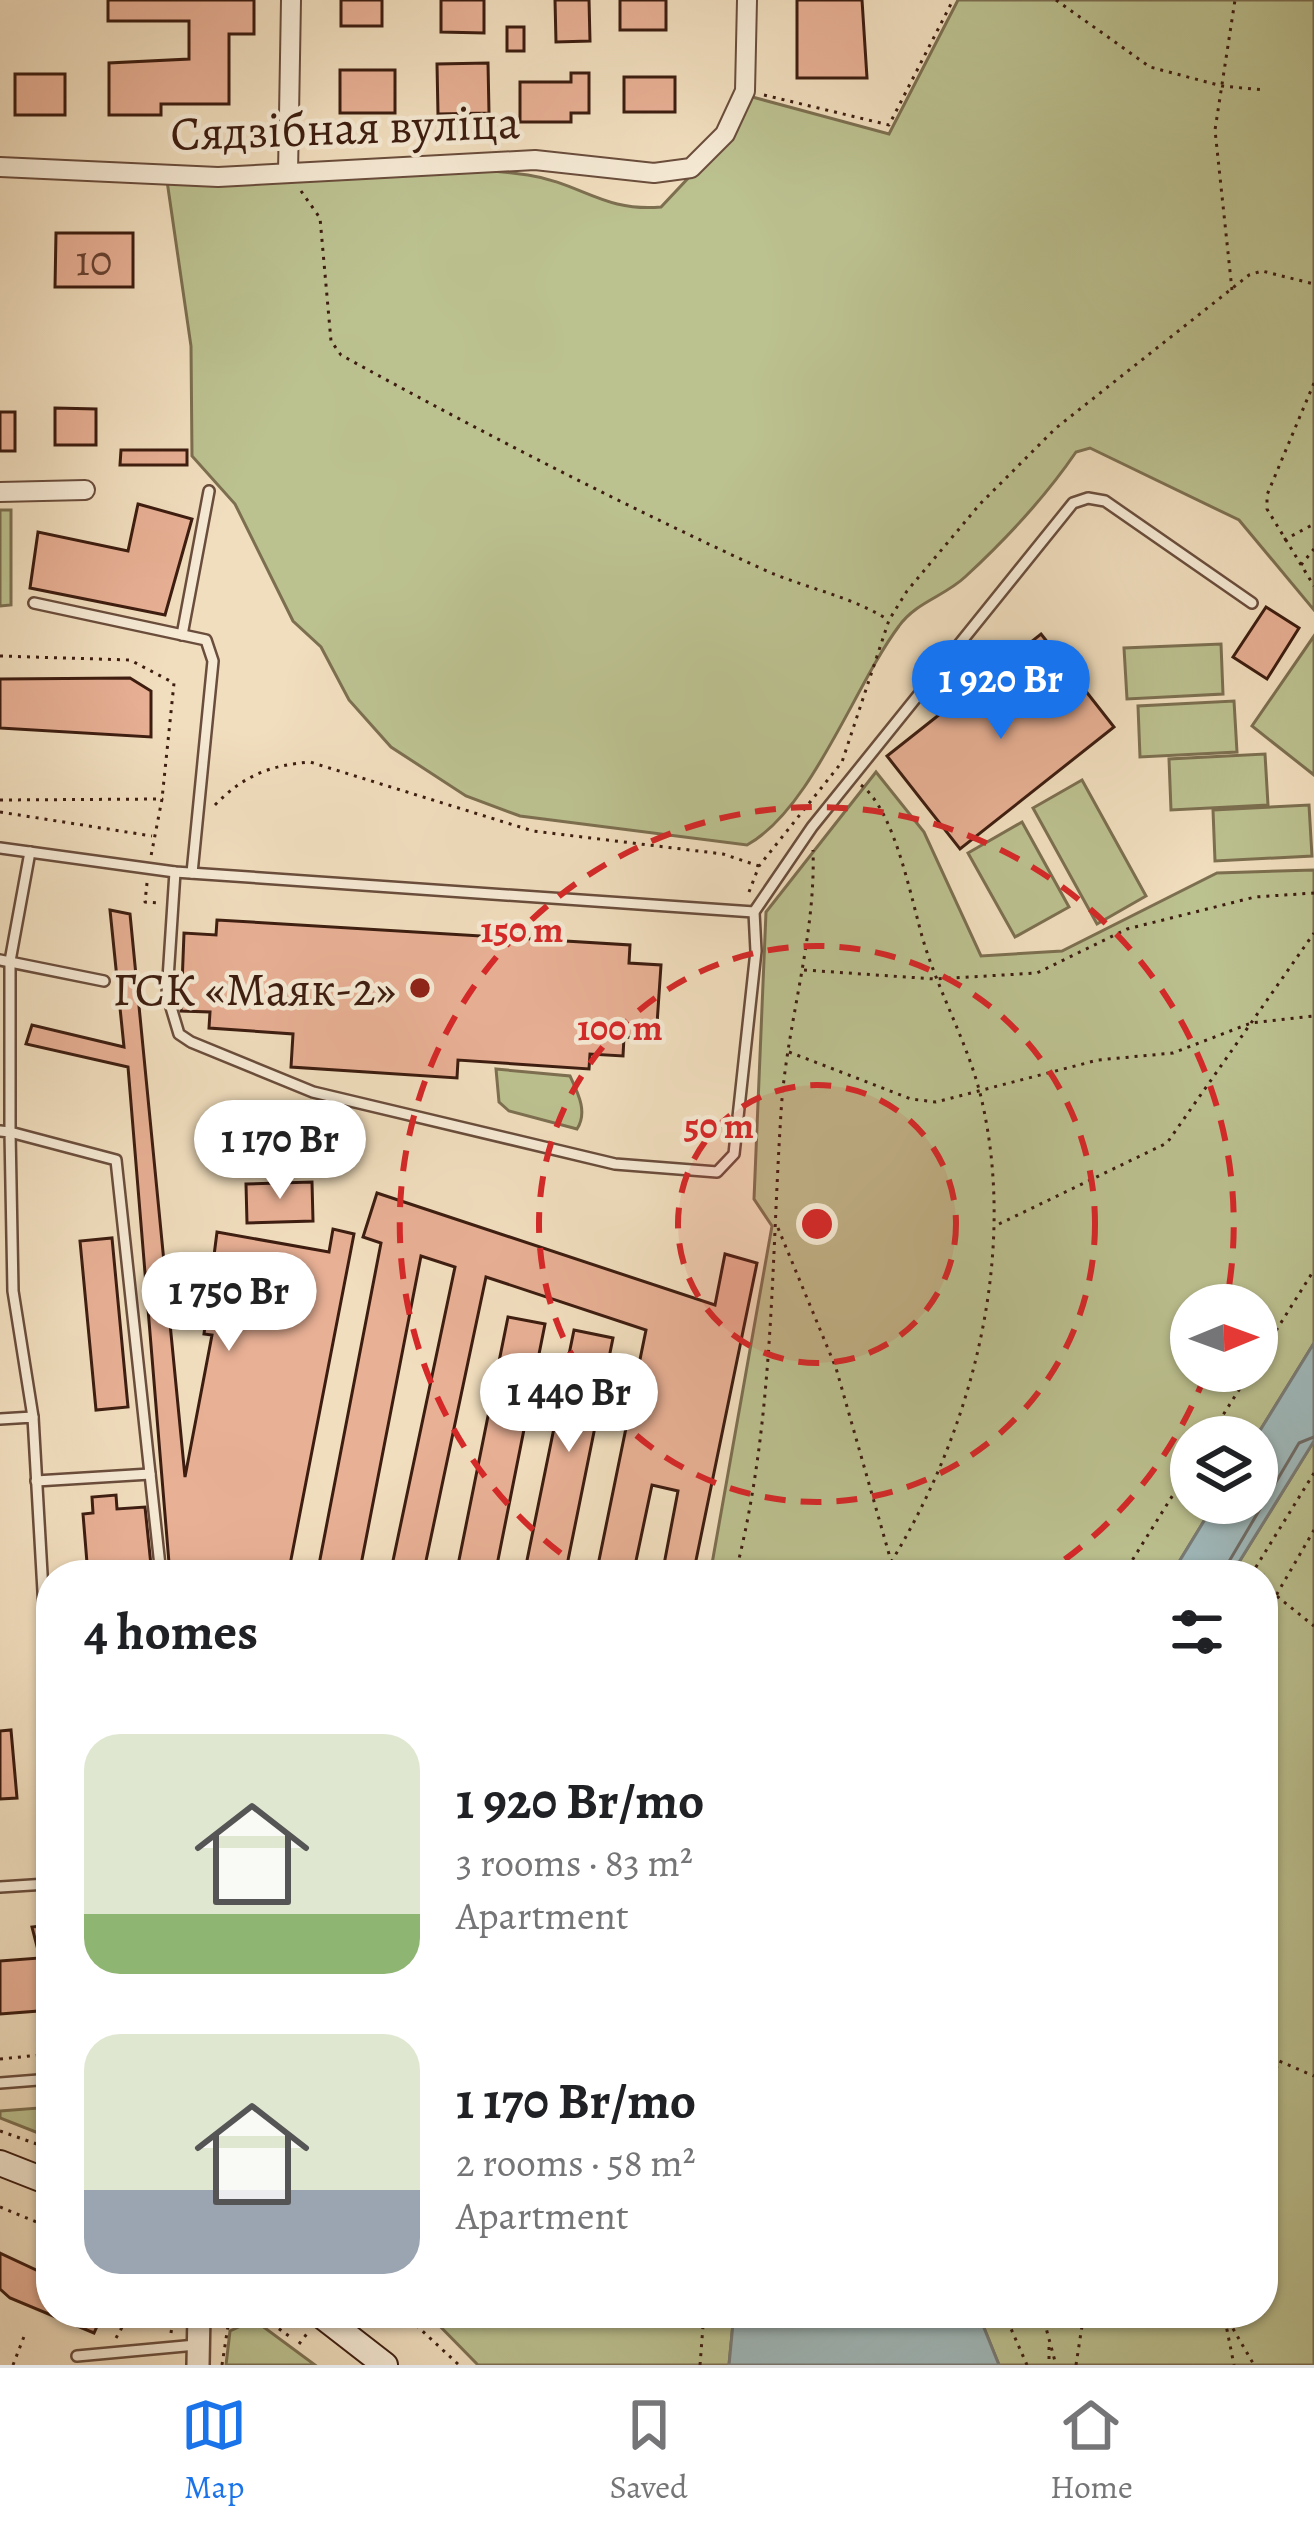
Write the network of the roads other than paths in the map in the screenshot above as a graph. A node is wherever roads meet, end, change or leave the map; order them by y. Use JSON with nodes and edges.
{"nodes":[{"id":1,"x":291,"y":0,"type":"edge"},
{"id":2,"x":747,"y":0,"type":"edge"},
{"id":3,"x":0,"y":167,"type":"edge"},
{"id":4,"x":289,"y":173,"type":"junction"},
{"id":5,"x":85,"y":490,"type":"dead end"},
{"id":6,"x":209,"y":491,"type":"dead end"},
{"id":7,"x":0,"y":493,"type":"edge"},
{"id":8,"x":34,"y":603,"type":"dead end"},
{"id":9,"x":1252,"y":603,"type":"dead end"},
{"id":10,"x":182,"y":635,"type":"junction"},
{"id":11,"x":0,"y":848,"type":"edge"},
{"id":12,"x":30,"y":852,"type":"junction"},
{"id":13,"x":175,"y":872,"type":"junction"},
{"id":14,"x":192,"y":873,"type":"junction"},
{"id":15,"x":748,"y":911,"type":"junction"},
{"id":16,"x":5,"y":960,"type":"edge"},
{"id":17,"x":104,"y":981,"type":"dead end"},
{"id":18,"x":5,"y":1046,"type":"edge"},
{"id":19,"x":5,"y":1131,"type":"edge"},
{"id":20,"x":0,"y":1291,"type":"edge"},
{"id":21,"x":14,"y":1291,"type":"junction"},
{"id":22,"x":33,"y":1417,"type":"junction"},
{"id":23,"x":0,"y":1419,"type":"edge"},
{"id":24,"x":149,"y":1474,"type":"junction"},
{"id":25,"x":37,"y":1481,"type":"junction"},
{"id":26,"x":41,"y":1560,"type":"edge"},
{"id":27,"x":158,"y":1560,"type":"edge"},
{"id":28,"x":36,"y":1885,"type":"edge"},
{"id":29,"x":0,"y":1887,"type":"edge"},
{"id":30,"x":36,"y":2080,"type":"edge"},
{"id":31,"x":0,"y":2083,"type":"edge"},
{"id":32,"x":0,"y":2163,"type":"edge"},
{"id":33,"x":36,"y":2177,"type":"edge"},
{"id":34,"x":338,"y":2328,"type":"edge"},
{"id":35,"x":197,"y":2355,"type":"edge"},
{"id":36,"x":77,"y":2356,"type":"dead end"},
{"id":37,"x":385,"y":2365,"type":"edge"}],
"edges":[{"from":1,"to":4,"type":"street"},
{"from":2,"to":4,"type":"street","name":"Сядзібная вуліца"},
{"from":3,"to":4,"type":"street","name":"Сядзібная вуліца"},
{"from":5,"to":7,"type":"street"},
{"from":6,"to":10,"type":"lane"},
{"from":8,"to":10,"type":"lane"},
{"from":9,"to":15,"type":"lane"},
{"from":10,"to":14,"type":"lane"},
{"from":11,"to":12,"type":"lane"},
{"from":12,"to":13,"type":"lane"},
{"from":12,"to":16,"type":"lane"},
{"from":13,"to":14,"type":"lane"},
{"from":13,"to":15,"type":"lane"},
{"from":14,"to":15,"type":"lane"},
{"from":16,"to":17,"type":"lane"},
{"from":16,"to":18,"type":"lane"},
{"from":18,"to":19,"type":"lane"},
{"from":19,"to":21,"type":"lane"},
{"from":19,"to":24,"type":"lane"},
{"from":20,"to":21,"type":"lane"},
{"from":21,"to":22,"type":"lane"},
{"from":22,"to":23,"type":"lane"},
{"from":22,"to":25,"type":"lane"},
{"from":24,"to":25,"type":"lane"},
{"from":24,"to":27,"type":"lane"},
{"from":25,"to":26,"type":"lane"},
{"from":28,"to":29,"type":"lane"},
{"from":30,"to":31,"type":"lane"},
{"from":32,"to":33,"type":"main road"},
{"from":34,"to":37,"type":"main road"},
{"from":35,"to":36,"type":"lane"}]}
